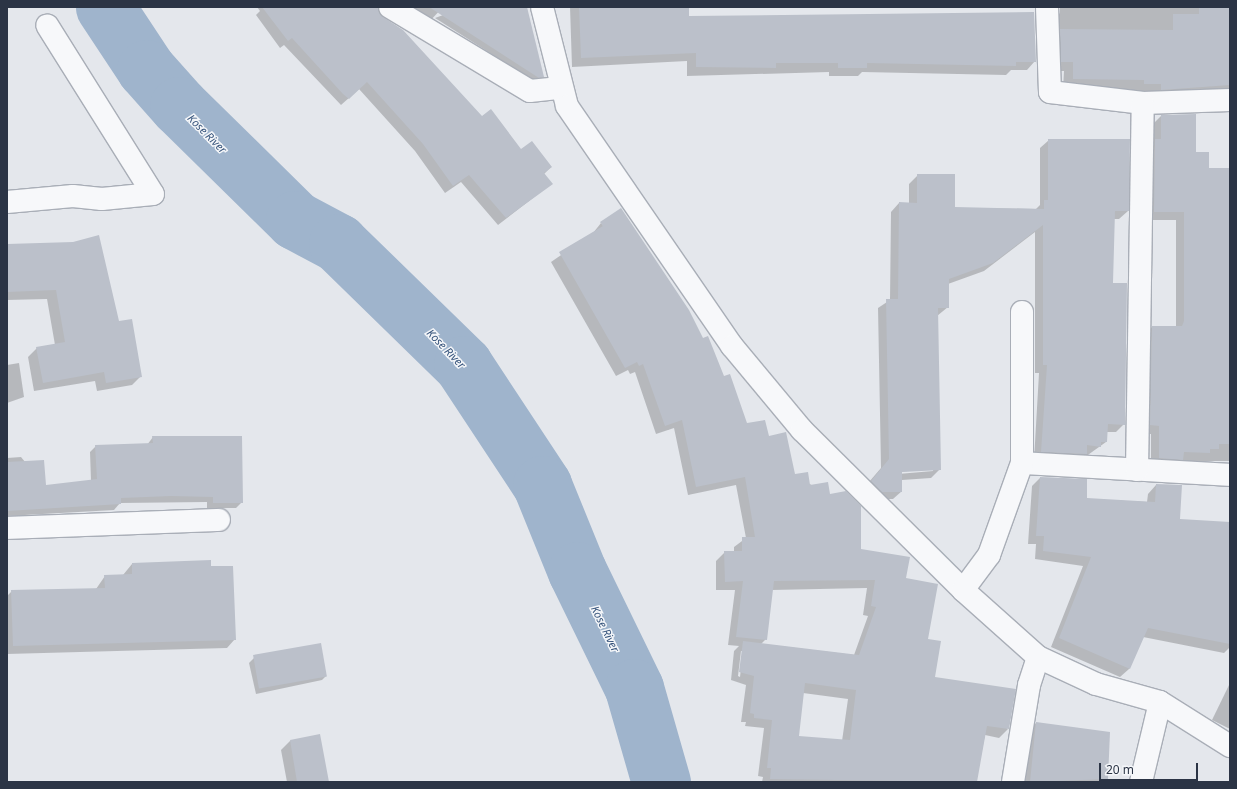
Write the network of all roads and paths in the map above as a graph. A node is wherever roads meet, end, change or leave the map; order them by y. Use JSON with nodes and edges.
{"nodes":[{"id":1,"x":390,"y":7,"type":"edge"},
{"id":2,"x":542,"y":7,"type":"edge"},
{"id":3,"x":1047,"y":7,"type":"edge"},
{"id":4,"x":47,"y":25,"type":"dead end"},
{"id":5,"x":560,"y":88,"type":"junction"},
{"id":6,"x":1230,"y":100,"type":"edge"},
{"id":7,"x":1144,"y":103,"type":"junction"},
{"id":8,"x":7,"y":202,"type":"edge"},
{"id":9,"x":1022,"y":312,"type":"dead end"},
{"id":10,"x":1022,"y":463,"type":"junction"},
{"id":11,"x":1137,"y":470,"type":"junction"},
{"id":12,"x":1230,"y":475,"type":"edge"},
{"id":13,"x":219,"y":520,"type":"dead end"},
{"id":14,"x":7,"y":528,"type":"edge"},
{"id":15,"x":963,"y":590,"type":"junction"},
{"id":16,"x":1038,"y":657,"type":"junction"},
{"id":17,"x":1160,"y":702,"type":"junction"},
{"id":18,"x":1230,"y":746,"type":"edge"},
{"id":19,"x":1013,"y":782,"type":"edge"},
{"id":20,"x":1141,"y":782,"type":"edge"}],
"edges":[{"from":1,"to":5,"type":"street"},
{"from":2,"to":5,"type":"street"},
{"from":3,"to":7,"type":"street"},
{"from":4,"to":8,"type":"street"},
{"from":5,"to":15,"type":"street"},
{"from":6,"to":7,"type":"street"},
{"from":7,"to":11,"type":"street"},
{"from":9,"to":10,"type":"street"},
{"from":10,"to":11,"type":"street"},
{"from":10,"to":15,"type":"street"},
{"from":11,"to":12,"type":"street"},
{"from":13,"to":14,"type":"street"},
{"from":15,"to":16,"type":"street"},
{"from":16,"to":17,"type":"street"},
{"from":16,"to":19,"type":"street"},
{"from":17,"to":18,"type":"street"},
{"from":17,"to":20,"type":"street"}]}
